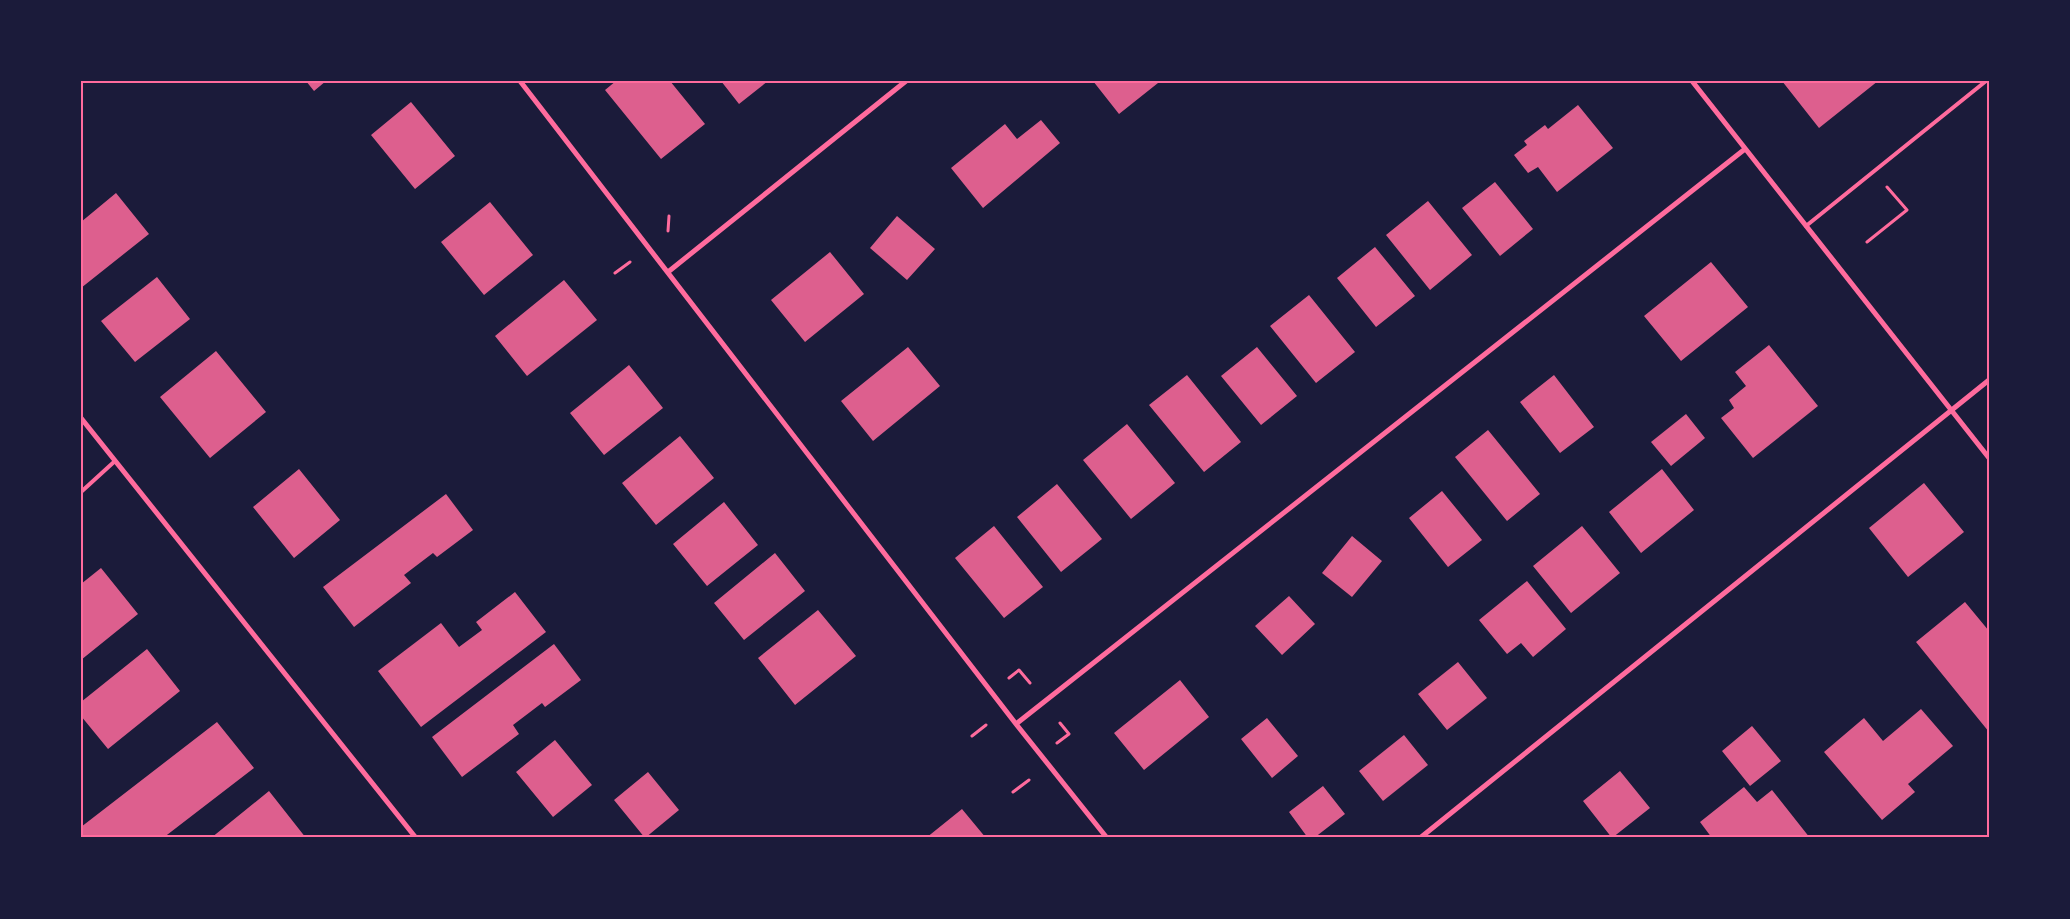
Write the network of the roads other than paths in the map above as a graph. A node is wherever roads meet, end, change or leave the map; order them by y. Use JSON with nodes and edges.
{"nodes":[{"id":1,"x":520,"y":81,"type":"edge"},
{"id":2,"x":906,"y":81,"type":"edge"},
{"id":3,"x":1692,"y":81,"type":"edge"},
{"id":4,"x":1986,"y":81,"type":"edge"},
{"id":5,"x":1745,"y":149,"type":"junction"},
{"id":6,"x":1806,"y":226,"type":"junction"},
{"id":7,"x":668,"y":272,"type":"junction"},
{"id":8,"x":1989,"y":380,"type":"edge"},
{"id":9,"x":1951,"y":410,"type":"junction"},
{"id":10,"x":81,"y":418,"type":"edge"},
{"id":11,"x":1989,"y":458,"type":"edge"},
{"id":12,"x":115,"y":461,"type":"junction"},
{"id":13,"x":81,"y":492,"type":"edge"},
{"id":14,"x":1016,"y":724,"type":"junction"},
{"id":15,"x":416,"y":838,"type":"edge"},
{"id":16,"x":1107,"y":838,"type":"edge"},
{"id":17,"x":1420,"y":838,"type":"edge"}],
"edges":[{"from":1,"to":7,"type":"street"},
{"from":2,"to":7,"type":"street"},
{"from":3,"to":5,"type":"street"},
{"from":4,"to":6,"type":"lane"},
{"from":5,"to":6,"type":"street"},
{"from":5,"to":14,"type":"street"},
{"from":6,"to":9,"type":"street"},
{"from":7,"to":14,"type":"street"},
{"from":8,"to":9,"type":"street"},
{"from":9,"to":11,"type":"street"},
{"from":9,"to":17,"type":"street"},
{"from":10,"to":12,"type":"street"},
{"from":12,"to":13,"type":"lane"},
{"from":12,"to":15,"type":"street"},
{"from":14,"to":16,"type":"street"}]}
